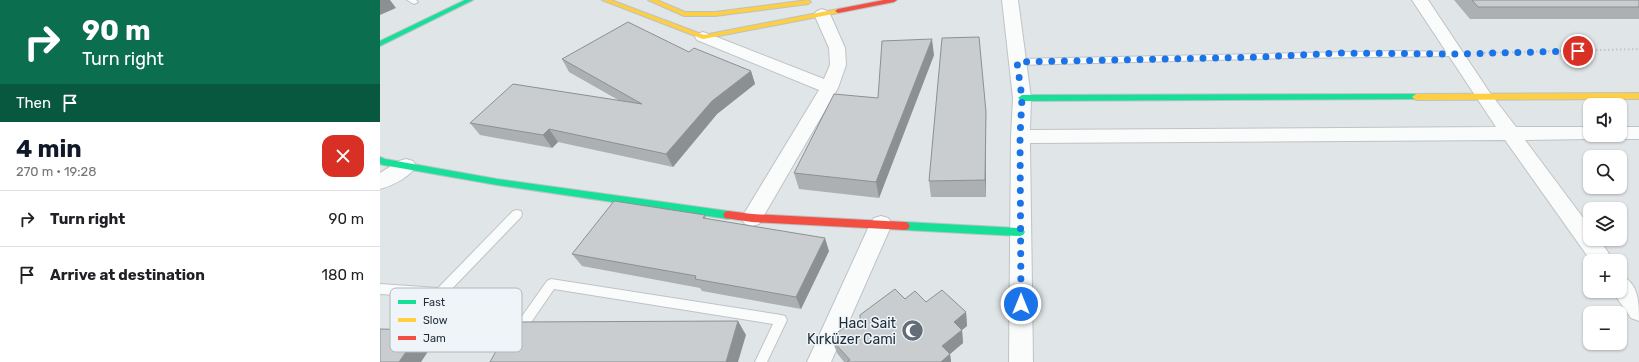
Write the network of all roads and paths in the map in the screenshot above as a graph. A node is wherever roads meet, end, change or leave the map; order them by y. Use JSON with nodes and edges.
{"nodes":[{"id":1,"x":470,"y":0,"type":"edge"},
{"id":2,"x":605,"y":0,"type":"edge"},
{"id":3,"x":651,"y":0,"type":"edge"},
{"id":4,"x":894,"y":0,"type":"edge"},
{"id":5,"x":1010,"y":0,"type":"edge"},
{"id":6,"x":1420,"y":0,"type":"edge"},
{"id":7,"x":819,"y":7,"type":"edge"},
{"id":8,"x":703,"y":36,"type":"junction"},
{"id":9,"x":380,"y":44,"type":"edge"},
{"id":10,"x":1639,"y":49,"type":"edge"},
{"id":11,"x":1455,"y":54,"type":"junction"},
{"id":12,"x":1017,"y":62,"type":"junction"},
{"id":13,"x":829,"y":88,"type":"junction"},
{"id":14,"x":1639,"y":96,"type":"edge"},
{"id":15,"x":1484,"y":97,"type":"junction"},
{"id":16,"x":1022,"y":98,"type":"junction"},
{"id":17,"x":1639,"y":132,"type":"edge"},
{"id":18,"x":1583,"y":133,"type":"edge"},
{"id":19,"x":1627,"y":133,"type":"edge"},
{"id":20,"x":1510,"y":134,"type":"junction"},
{"id":21,"x":1020,"y":137,"type":"junction"},
{"id":22,"x":380,"y":160,"type":"edge"},
{"id":23,"x":406,"y":166,"type":"junction"},
{"id":24,"x":380,"y":182,"type":"edge"},
{"id":25,"x":517,"y":214,"type":"dead end"},
{"id":26,"x":752,"y":218,"type":"junction"},
{"id":27,"x":881,"y":224,"type":"junction"},
{"id":28,"x":1020,"y":232,"type":"junction"},
{"id":29,"x":1598,"y":254,"type":"edge"},
{"id":30,"x":446,"y":288,"type":"edge"},
{"id":31,"x":380,"y":289,"type":"edge"},
{"id":32,"x":390,"y":290,"type":"edge"},
{"id":33,"x":1627,"y":295,"type":"edge"},
{"id":34,"x":1639,"y":311,"type":"edge"},
{"id":35,"x":522,"y":326,"type":"edge"},
{"id":36,"x":761,"y":362,"type":"edge"},
{"id":37,"x":819,"y":362,"type":"edge"},
{"id":38,"x":1021,"y":362,"type":"edge"}],
"edges":[{"from":1,"to":9,"type":"street"},
{"from":2,"to":8,"type":"street"},
{"from":3,"to":7,"type":"street"},
{"from":4,"to":7,"type":"street"},
{"from":5,"to":12,"type":"street"},
{"from":6,"to":11,"type":"street"},
{"from":7,"to":8,"type":"street"},
{"from":7,"to":13,"type":"street"},
{"from":8,"to":13,"type":"street"},
{"from":10,"to":11,"type":"path"},
{"from":11,"to":12,"type":"lane"},
{"from":11,"to":15,"type":"street"},
{"from":12,"to":16,"type":"street"},
{"from":13,"to":26,"type":"street"},
{"from":14,"to":15,"type":"street"},
{"from":15,"to":16,"type":"street"},
{"from":15,"to":20,"type":"street"},
{"from":16,"to":21,"type":"street"},
{"from":17,"to":19,"type":"street"},
{"from":18,"to":20,"type":"street"},
{"from":20,"to":21,"type":"street"},
{"from":20,"to":29,"type":"street"},
{"from":21,"to":28,"type":"street"},
{"from":22,"to":23,"type":"street"},
{"from":23,"to":24,"type":"street"},
{"from":23,"to":26,"type":"street"},
{"from":25,"to":30,"type":"lane"},
{"from":26,"to":27,"type":"street"},
{"from":27,"to":28,"type":"street"},
{"from":27,"to":37,"type":"street"},
{"from":28,"to":38,"type":"street"},
{"from":31,"to":32,"type":"lane"},
{"from":33,"to":34,"type":"street"},
{"from":35,"to":36,"type":"lane"}]}
